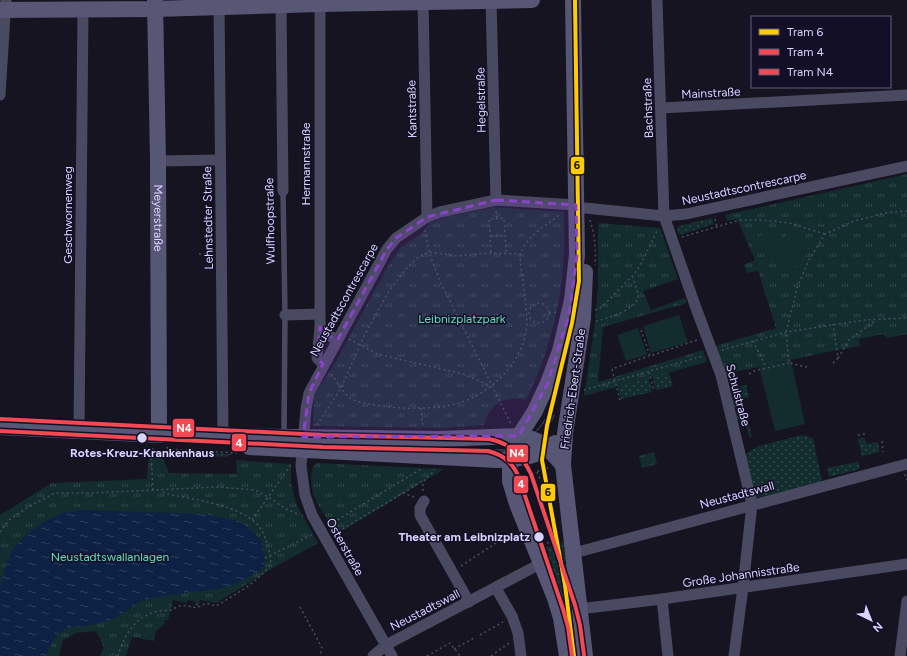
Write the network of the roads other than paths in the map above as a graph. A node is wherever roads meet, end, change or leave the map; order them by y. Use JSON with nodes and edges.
{"nodes":[{"id":1,"x":532,"y":0,"type":"edge"},
{"id":2,"x":573,"y":0,"type":"edge"},
{"id":3,"x":582,"y":0,"type":"edge"},
{"id":4,"x":657,"y":0,"type":"edge"},
{"id":5,"x":491,"y":1,"type":"edge"},
{"id":6,"x":320,"y":2,"type":"edge"},
{"id":7,"x":423,"y":2,"type":"edge"},
{"id":8,"x":219,"y":4,"type":"edge"},
{"id":9,"x":155,"y":5,"type":"edge"},
{"id":10,"x":281,"y":5,"type":"junction"},
{"id":11,"x":84,"y":6,"type":"edge"},
{"id":12,"x":4,"y":7,"type":"edge"},
{"id":13,"x":0,"y":95,"type":"edge"},
{"id":14,"x":907,"y":95,"type":"edge"},
{"id":15,"x":661,"y":108,"type":"junction"},
{"id":16,"x":220,"y":160,"type":"junction"},
{"id":17,"x":158,"y":161,"type":"junction"},
{"id":18,"x":907,"y":166,"type":"edge"},
{"id":19,"x":283,"y":191,"type":"joint"},
{"id":20,"x":496,"y":200,"type":"junction"},
{"id":21,"x":576,"y":205,"type":"junction"},
{"id":22,"x":664,"y":216,"type":"junction"},
{"id":23,"x":427,"y":217,"type":"junction"},
{"id":24,"x":320,"y":314,"type":"junction"},
{"id":25,"x":285,"y":315,"type":"junction"},
{"id":26,"x":320,"y":327,"type":"junction"},
{"id":27,"x":339,"y":336,"type":"junction"},
{"id":28,"x":324,"y":364,"type":"junction"},
{"id":29,"x":0,"y":427,"type":"edge"},
{"id":30,"x":515,"y":430,"type":"junction"},
{"id":31,"x":79,"y":431,"type":"junction"},
{"id":32,"x":565,"y":432,"type":"junction"},
{"id":33,"x":159,"y":435,"type":"junction"},
{"id":34,"x":223,"y":436,"type":"junction"},
{"id":35,"x":284,"y":437,"type":"junction"},
{"id":36,"x":305,"y":440,"type":"junction"},
{"id":37,"x":548,"y":448,"type":"junction"},
{"id":38,"x":510,"y":459,"type":"junction"},
{"id":39,"x":907,"y":464,"type":"edge"},
{"id":40,"x":562,"y":465,"type":"junction"},
{"id":41,"x":424,"y":501,"type":"road end"},
{"id":42,"x":752,"y":504,"type":"junction"},
{"id":43,"x":574,"y":553,"type":"junction"},
{"id":44,"x":540,"y":564,"type":"junction"},
{"id":45,"x":907,"y":564,"type":"edge"},
{"id":46,"x":743,"y":587,"type":"junction"},
{"id":47,"x":496,"y":588,"type":"junction"},
{"id":48,"x":662,"y":599,"type":"junction"},
{"id":49,"x":907,"y":601,"type":"edge"},
{"id":50,"x":469,"y":602,"type":"junction"},
{"id":51,"x":579,"y":608,"type":"junction"},
{"id":52,"x":386,"y":645,"type":"junction"},
{"id":53,"x":373,"y":656,"type":"edge"},
{"id":54,"x":392,"y":656,"type":"edge"},
{"id":55,"x":521,"y":656,"type":"edge"},
{"id":56,"x":567,"y":656,"type":"edge"},
{"id":57,"x":585,"y":656,"type":"edge"},
{"id":58,"x":668,"y":656,"type":"edge"},
{"id":59,"x":734,"y":656,"type":"edge"},
{"id":60,"x":900,"y":656,"type":"edge"}],
"edges":[{"from":1,"to":5,"type":"street"},
{"from":2,"to":21,"type":"street","name":"Friedrich-Ebert-Straße"},
{"from":3,"to":21,"type":"street","name":"Friedrich-Ebert-Straße"},
{"from":4,"to":15,"type":"street","name":"Bachstraße"},
{"from":5,"to":7,"type":"street"},
{"from":5,"to":20,"type":"street","name":"Hegelstraße"},
{"from":6,"to":7,"type":"street"},
{"from":6,"to":10,"type":"street"},
{"from":6,"to":24,"type":"street","name":"Hermannstraße"},
{"from":7,"to":23,"type":"street","name":"Kantstraße"},
{"from":8,"to":9,"type":"street"},
{"from":8,"to":10,"type":"street"},
{"from":8,"to":16,"type":"street","name":"Lehnstedter Straße"},
{"from":9,"to":11,"type":"street"},
{"from":9,"to":17,"type":"street","name":"Meyerstraße"},
{"from":10,"to":19,"type":"street","name":"Wulfhoopstraße"},
{"from":11,"to":12,"type":"street"},
{"from":11,"to":31,"type":"street","name":"Geschwornenweg"},
{"from":12,"to":13,"type":"street"},
{"from":14,"to":15,"type":"street","name":"Mainstraße"},
{"from":15,"to":22,"type":"street","name":"Bachstraße"},
{"from":16,"to":17,"type":"street"},
{"from":16,"to":34,"type":"street","name":"Lehnstedter Straße"},
{"from":17,"to":33,"type":"street","name":"Meyerstraße"},
{"from":18,"to":22,"type":"street","name":"Neustadtscontrescarpe"},
{"from":19,"to":25,"type":"lane","name":"Wulfhoopstraße"},
{"from":20,"to":21,"type":"street","name":"Neustadtscontrescarpe"},
{"from":20,"to":23,"type":"street","name":"Neustadtscontrescarpe"},
{"from":21,"to":22,"type":"street","name":"Neustadtscontrescarpe"},
{"from":21,"to":30,"type":"street","name":"Friedrich-Ebert-Straße"},
{"from":21,"to":32,"type":"street","name":"Friedrich-Ebert-Straße"},
{"from":22,"to":42,"type":"street","name":"Schulstraße"},
{"from":23,"to":27,"type":"street","name":"Neustadtscontrescarpe"},
{"from":24,"to":25,"type":"street"},
{"from":24,"to":26,"type":"street","name":"Hermannstraße"},
{"from":25,"to":35,"type":"lane","name":"Wulfhoopstraße"},
{"from":26,"to":27,"type":"street"},
{"from":26,"to":28,"type":"street","name":"Hermannstraße"},
{"from":27,"to":28,"type":"street","name":"Neustadtscontrescarpe"},
{"from":28,"to":36,"type":"street","name":"Neustadtscontrescarpe"},
{"from":29,"to":31,"type":"street"},
{"from":30,"to":36,"type":"street"},
{"from":30,"to":37,"type":"street"},
{"from":30,"to":38,"type":"street","name":"Friedrich-Ebert-Straße"},
{"from":31,"to":33,"type":"street"},
{"from":32,"to":37,"type":"street"},
{"from":32,"to":40,"type":"street","name":"Friedrich-Ebert-Straße"},
{"from":33,"to":34,"type":"street"},
{"from":33,"to":36,"type":"street"},
{"from":34,"to":35,"type":"street"},
{"from":35,"to":36,"type":"street"},
{"from":36,"to":38,"type":"street"},
{"from":36,"to":52,"type":"street","name":"Osterstraße"},
{"from":37,"to":38,"type":"street"},
{"from":37,"to":40,"type":"street"},
{"from":38,"to":44,"type":"street"},
{"from":39,"to":42,"type":"street","name":"Neustadtswall"},
{"from":40,"to":43,"type":"street","name":"Friedrich-Ebert-Straße"},
{"from":41,"to":50,"type":"street"},
{"from":42,"to":43,"type":"street","name":"Neustadtswall"},
{"from":42,"to":46,"type":"street","name":"Schulstraße"},
{"from":43,"to":51,"type":"street","name":"Friedrich-Ebert-Straße"},
{"from":44,"to":47,"type":"street","name":"Neustadtswall"},
{"from":44,"to":56,"type":"street"},
{"from":45,"to":46,"type":"street","name":"Große Johannisstraße"},
{"from":46,"to":48,"type":"street","name":"Große Johannisstraße"},
{"from":46,"to":59,"type":"street","name":"Schulstraße"},
{"from":47,"to":50,"type":"street","name":"Neustadtswall"},
{"from":47,"to":55,"type":"street"},
{"from":48,"to":51,"type":"street","name":"Große Johannisstraße"},
{"from":48,"to":58,"type":"street"},
{"from":49,"to":60,"type":"street"},
{"from":50,"to":52,"type":"street","name":"Neustadtswall"},
{"from":51,"to":57,"type":"street","name":"Friedrich-Ebert-Straße"},
{"from":52,"to":53,"type":"street","name":"Neustadtswall"},
{"from":52,"to":54,"type":"street","name":"Osterstraße"}]}
